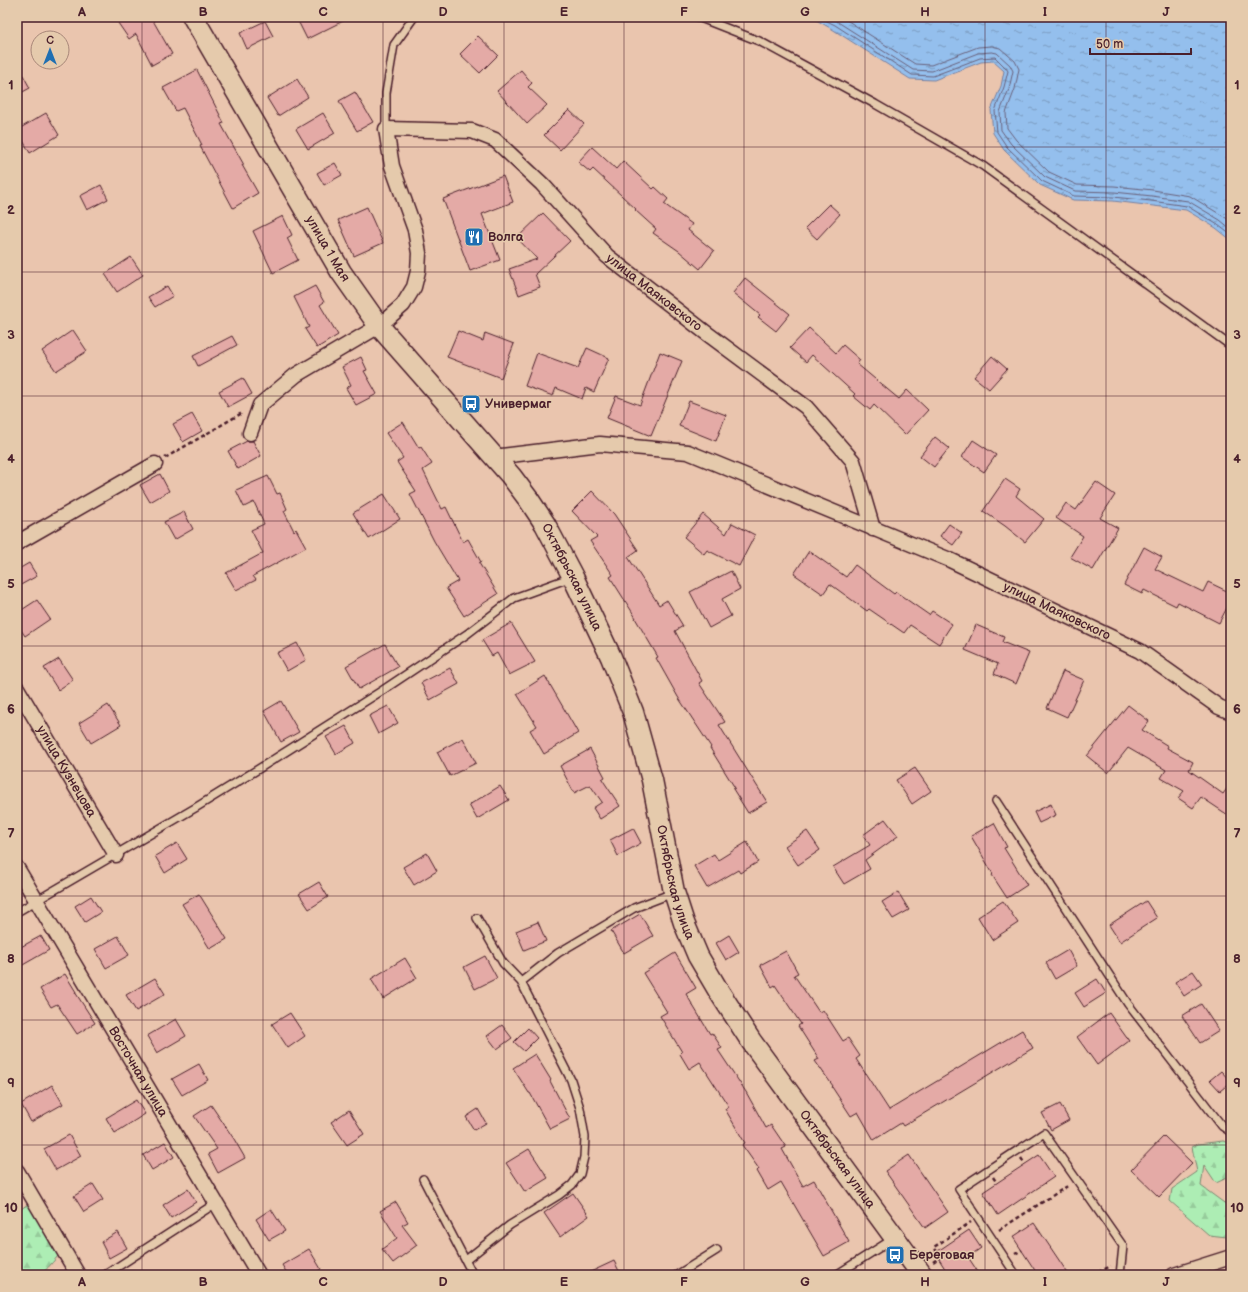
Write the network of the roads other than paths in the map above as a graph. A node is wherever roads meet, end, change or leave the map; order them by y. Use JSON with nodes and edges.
{"nodes":[{"id":1,"x":193,"y":17,"type":"edge"},
{"id":2,"x":414,"y":17,"type":"edge"},
{"id":3,"x":698,"y":17,"type":"edge"},
{"id":4,"x":386,"y":130,"type":"junction"},
{"id":5,"x":379,"y":326,"type":"junction"},
{"id":6,"x":1231,"y":346,"type":"edge"},
{"id":7,"x":250,"y":433,"type":"dead end"},
{"id":8,"x":494,"y":457,"type":"junction"},
{"id":9,"x":154,"y":464,"type":"road end"},
{"id":10,"x":873,"y":529,"type":"junction"},
{"id":11,"x":17,"y":543,"type":"edge"},
{"id":12,"x":573,"y":577,"type":"junction"},
{"id":13,"x":17,"y":688,"type":"edge"},
{"id":14,"x":1231,"y":712,"type":"edge"},
{"id":15,"x":996,"y":801,"type":"dead end"},
{"id":16,"x":116,"y":855,"type":"junction"},
{"id":17,"x":17,"y":868,"type":"edge"},
{"id":18,"x":674,"y":892,"type":"junction"},
{"id":19,"x":37,"y":901,"type":"junction"},
{"id":20,"x":17,"y":912,"type":"edge"},
{"id":21,"x":476,"y":918,"type":"dead end"},
{"id":22,"x":520,"y":982,"type":"junction"},
{"id":23,"x":1231,"y":1132,"type":"edge"},
{"id":24,"x":17,"y":1171,"type":"edge"},
{"id":25,"x":423,"y":1179,"type":"dead end"},
{"id":26,"x":216,"y":1203,"type":"junction"},
{"id":27,"x":895,"y":1238,"type":"junction"},
{"id":28,"x":717,"y":1250,"type":"dead end"},
{"id":29,"x":1231,"y":1258,"type":"edge"},
{"id":30,"x":466,"y":1260,"type":"junction"},
{"id":31,"x":921,"y":1273,"type":"edge"},
{"id":32,"x":78,"y":1275,"type":"edge"},
{"id":33,"x":105,"y":1275,"type":"edge"},
{"id":34,"x":260,"y":1275,"type":"edge"},
{"id":35,"x":474,"y":1275,"type":"edge"},
{"id":36,"x":677,"y":1275,"type":"edge"},
{"id":37,"x":836,"y":1275,"type":"edge"},
{"id":38,"x":1016,"y":1275,"type":"edge"},
{"id":39,"x":1120,"y":1275,"type":"edge"},
{"id":40,"x":1174,"y":1275,"type":"edge"}],
"edges":[{"from":1,"to":5,"type":"street","name":"улица 1 Мая"},
{"from":2,"to":4,"type":"lane"},
{"from":3,"to":6,"type":"lane"},
{"from":4,"to":5,"type":"street"},
{"from":4,"to":10,"type":"street","name":"улица Маяковского"},
{"from":5,"to":7,"type":"street"},
{"from":5,"to":8,"type":"street","name":"улица 1 Мая"},
{"from":8,"to":10,"type":"street","name":"улица Маяковского"},
{"from":8,"to":12,"type":"street","name":"Октябрьская улица"},
{"from":9,"to":11,"type":"street"},
{"from":10,"to":14,"type":"street","name":"улица Маяковского"},
{"from":12,"to":16,"type":"lane"},
{"from":12,"to":18,"type":"street","name":"Октябрьская улица"},
{"from":13,"to":16,"type":"street","name":"улица Кузнецова"},
{"from":15,"to":23,"type":"lane"},
{"from":16,"to":19,"type":"lane"},
{"from":17,"to":19,"type":"street","name":"Восточная улица"},
{"from":18,"to":22,"type":"lane"},
{"from":18,"to":27,"type":"street","name":"Октябрьская улица"},
{"from":19,"to":20,"type":"lane"},
{"from":19,"to":26,"type":"street","name":"Восточная улица"},
{"from":21,"to":22,"type":"lane"},
{"from":22,"to":30,"type":"lane"},
{"from":24,"to":32,"type":"street"},
{"from":25,"to":30,"type":"lane"},
{"from":26,"to":33,"type":"lane"},
{"from":26,"to":34,"type":"street","name":"Восточная улица"},
{"from":27,"to":31,"type":"street","name":"Октябрьская улица"},
{"from":27,"to":37,"type":"lane"},
{"from":28,"to":36,"type":"lane"},
{"from":29,"to":40,"type":"street"},
{"from":30,"to":35,"type":"lane"},
{"from":38,"to":39,"type":"lane"}]}
